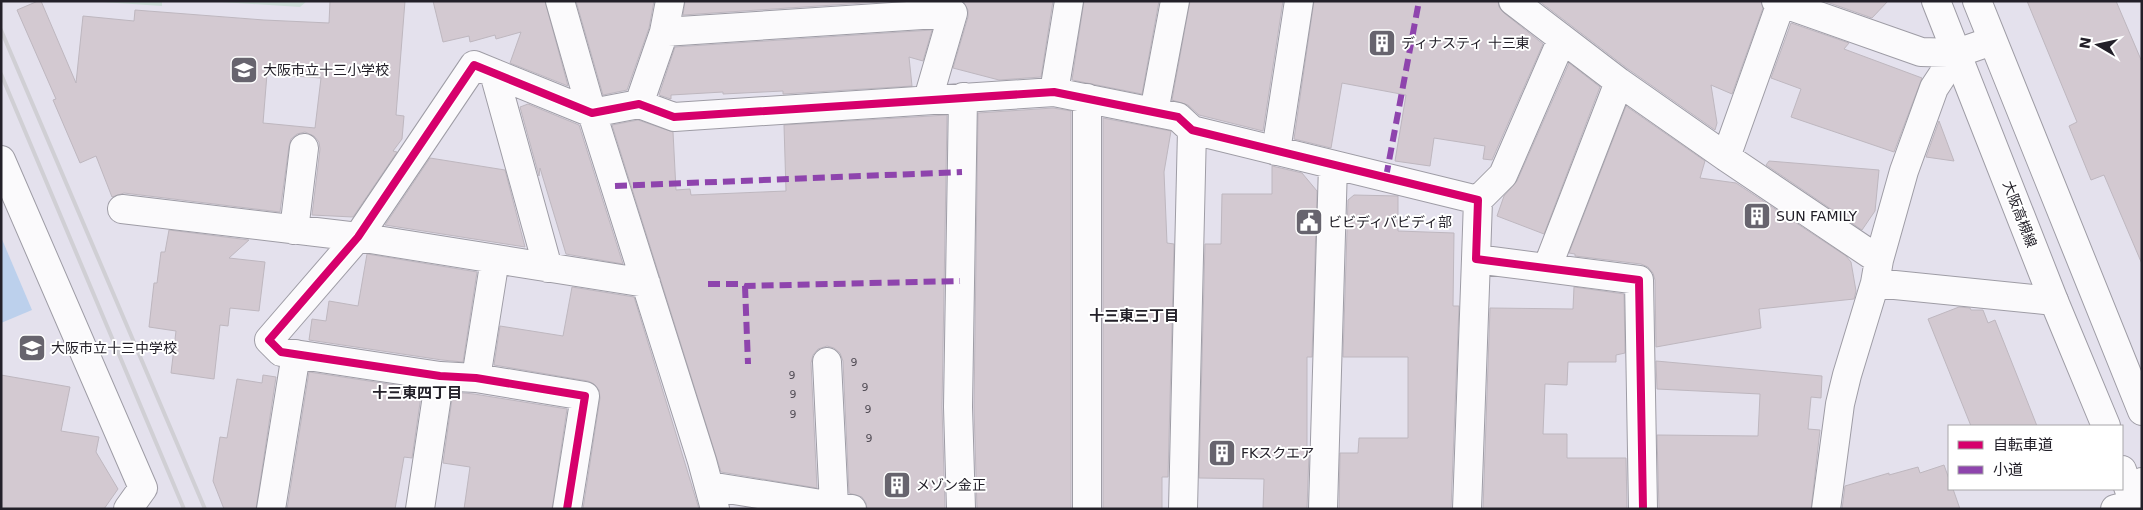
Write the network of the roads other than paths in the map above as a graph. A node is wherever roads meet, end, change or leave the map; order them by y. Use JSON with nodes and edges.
{"nodes":[{"id":1,"x":560,"y":1,"type":"edge"},
{"id":2,"x":670,"y":1,"type":"edge"},
{"id":3,"x":1069,"y":1,"type":"edge"},
{"id":4,"x":1175,"y":1,"type":"edge"},
{"id":5,"x":1299,"y":1,"type":"edge"},
{"id":6,"x":1513,"y":1,"type":"edge"},
{"id":7,"x":1936,"y":1,"type":"edge"},
{"id":8,"x":1977,"y":1,"type":"edge"},
{"id":9,"x":1779,"y":2,"type":"edge"},
{"id":10,"x":664,"y":32,"type":"junction"},
{"id":11,"x":1562,"y":38,"type":"junction"},
{"id":12,"x":1992,"y":41,"type":"junction"},
{"id":13,"x":1957,"y":53,"type":"junction"},
{"id":14,"x":494,"y":73,"type":"junction"},
{"id":15,"x":1619,"y":82,"type":"junction"},
{"id":16,"x":1054,"y":92,"type":"junction"},
{"id":17,"x":963,"y":97,"type":"junction"},
{"id":18,"x":1087,"y":98,"type":"junction"},
{"id":19,"x":928,"y":99,"type":"junction"},
{"id":20,"x":639,"y":104,"type":"junction"},
{"id":21,"x":1154,"y":112,"type":"junction"},
{"id":22,"x":592,"y":113,"type":"junction"},
{"id":23,"x":1192,"y":130,"type":"junction"},
{"id":24,"x":304,"y":148,"type":"dead end"},
{"id":25,"x":1276,"y":151,"type":"junction"},
{"id":26,"x":1726,"y":157,"type":"junction"},
{"id":27,"x":1,"y":160,"type":"edge"},
{"id":28,"x":1333,"y":165,"type":"junction"},
{"id":29,"x":1478,"y":200,"type":"junction"},
{"id":30,"x":122,"y":209,"type":"dead end"},
{"id":31,"x":294,"y":230,"type":"junction"},
{"id":32,"x":358,"y":237,"type":"junction"},
{"id":33,"x":495,"y":259,"type":"junction"},
{"id":34,"x":1476,"y":259,"type":"junction"},
{"id":35,"x":548,"y":268,"type":"junction"},
{"id":36,"x":1547,"y":268,"type":"junction"},
{"id":37,"x":1877,"y":271,"type":"junction"},
{"id":38,"x":646,"y":283,"type":"junction"},
{"id":39,"x":2054,"y":301,"type":"junction"},
{"id":40,"x":296,"y":354,"type":"junction"},
{"id":41,"x":827,"y":362,"type":"dead end"},
{"id":42,"x":440,"y":376,"type":"junction"},
{"id":43,"x":476,"y":378,"type":"junction"},
{"id":44,"x":2142,"y":411,"type":"edge"},
{"id":45,"x":2106,"y":425,"type":"edge"},
{"id":46,"x":2123,"y":473,"type":"edge"},
{"id":47,"x":712,"y":497,"type":"edge"},
{"id":48,"x":2132,"y":501,"type":"edge"},
{"id":49,"x":843,"y":507,"type":"edge"},
{"id":50,"x":128,"y":509,"type":"edge"},
{"id":51,"x":271,"y":509,"type":"edge"},
{"id":52,"x":420,"y":509,"type":"edge"},
{"id":53,"x":567,"y":509,"type":"edge"},
{"id":54,"x":961,"y":509,"type":"edge"},
{"id":55,"x":1087,"y":509,"type":"edge"},
{"id":56,"x":1183,"y":509,"type":"edge"},
{"id":57,"x":1322,"y":509,"type":"edge"},
{"id":58,"x":1467,"y":509,"type":"edge"},
{"id":59,"x":1643,"y":509,"type":"edge"},
{"id":60,"x":1826,"y":509,"type":"edge"}],
"edges":[{"from":1,"to":22,"type":"street"},
{"from":2,"to":10,"type":"street"},
{"from":3,"to":16,"type":"street"},
{"from":4,"to":21,"type":"street"},
{"from":5,"to":25,"type":"street"},
{"from":6,"to":11,"type":"street"},
{"from":7,"to":13,"type":"street","name":"大阪高槻線"},
{"from":8,"to":12,"type":"street"},
{"from":9,"to":13,"type":"street"},
{"from":9,"to":26,"type":"street"},
{"from":10,"to":19,"type":"street"},
{"from":10,"to":20,"type":"street"},
{"from":11,"to":15,"type":"street"},
{"from":11,"to":29,"type":"street"},
{"from":12,"to":13,"type":"street"},
{"from":12,"to":44,"type":"street"},
{"from":13,"to":37,"type":"street"},
{"from":13,"to":39,"type":"street","name":"大阪高槻線"},
{"from":14,"to":22,"type":"street"},
{"from":14,"to":32,"type":"street"},
{"from":14,"to":35,"type":"street"},
{"from":15,"to":26,"type":"street"},
{"from":15,"to":36,"type":"street"},
{"from":16,"to":17,"type":"street"},
{"from":16,"to":18,"type":"street"},
{"from":17,"to":19,"type":"street"},
{"from":17,"to":54,"type":"street"},
{"from":18,"to":21,"type":"street"},
{"from":18,"to":55,"type":"street"},
{"from":19,"to":20,"type":"street"},
{"from":20,"to":22,"type":"street"},
{"from":21,"to":23,"type":"street"},
{"from":22,"to":38,"type":"street"},
{"from":23,"to":25,"type":"street"},
{"from":23,"to":56,"type":"street"},
{"from":24,"to":31,"type":"street"},
{"from":25,"to":28,"type":"street"},
{"from":26,"to":37,"type":"street"},
{"from":27,"to":50,"type":"street"},
{"from":28,"to":29,"type":"street"},
{"from":28,"to":57,"type":"street"},
{"from":29,"to":34,"type":"street"},
{"from":30,"to":31,"type":"street"},
{"from":31,"to":32,"type":"street"},
{"from":32,"to":33,"type":"street"},
{"from":32,"to":40,"type":"street"},
{"from":33,"to":35,"type":"street"},
{"from":33,"to":43,"type":"street"},
{"from":34,"to":36,"type":"street"},
{"from":34,"to":58,"type":"street"},
{"from":35,"to":38,"type":"street"},
{"from":36,"to":59,"type":"street"},
{"from":37,"to":39,"type":"street"},
{"from":37,"to":60,"type":"street"},
{"from":38,"to":47,"type":"street"},
{"from":39,"to":45,"type":"street","name":"大阪高槻線"},
{"from":40,"to":42,"type":"street"},
{"from":40,"to":51,"type":"street"},
{"from":41,"to":49,"type":"street"},
{"from":42,"to":43,"type":"street"},
{"from":42,"to":52,"type":"street"},
{"from":43,"to":53,"type":"street"},
{"from":46,"to":48,"type":"street"},
{"from":47,"to":49,"type":"street"}]}
